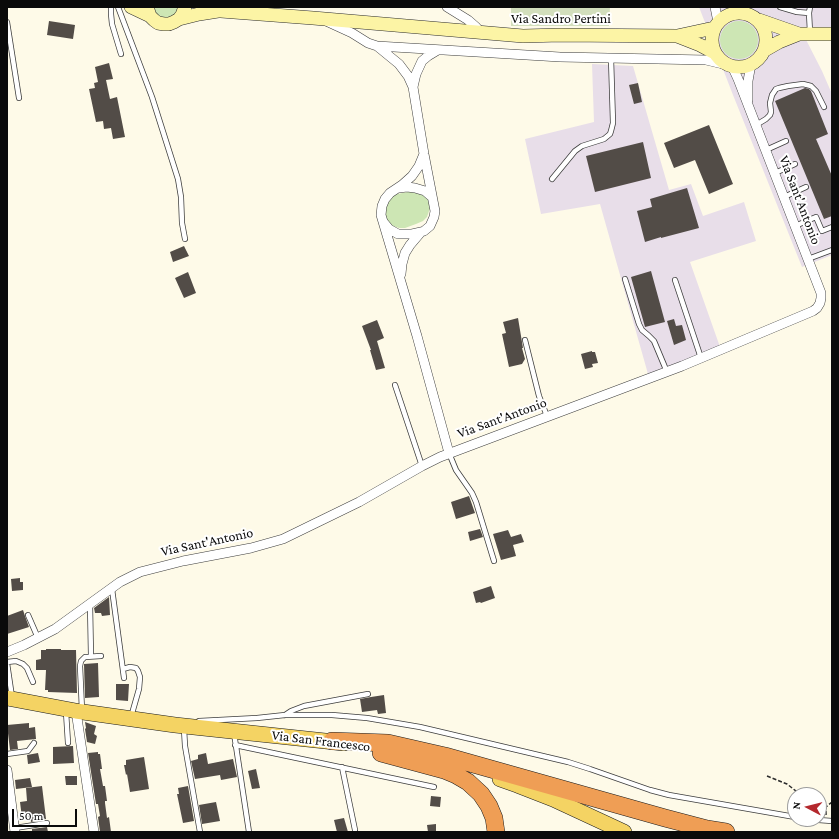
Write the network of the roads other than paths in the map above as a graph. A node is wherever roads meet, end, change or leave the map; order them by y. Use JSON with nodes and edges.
{"nodes":[{"id":1,"x":111,"y":7,"type":"edge"},
{"id":2,"x":118,"y":7,"type":"edge"},
{"id":3,"x":131,"y":7,"type":"edge"},
{"id":4,"x":185,"y":7,"type":"edge"},
{"id":5,"x":207,"y":7,"type":"edge"},
{"id":6,"x":448,"y":7,"type":"edge"},
{"id":7,"x":715,"y":7,"type":"edge"},
{"id":8,"x":780,"y":7,"type":"edge"},
{"id":9,"x":810,"y":7,"type":"edge"},
{"id":10,"x":740,"y":10,"type":"edge"},
{"id":11,"x":149,"y":11,"type":"edge"},
{"id":12,"x":221,"y":11,"type":"junction"},
{"id":13,"x":808,"y":13,"type":"junction"},
{"id":14,"x":313,"y":18,"type":"junction"},
{"id":15,"x":179,"y":19,"type":"junction"},
{"id":16,"x":759,"y":20,"type":"junction"},
{"id":17,"x":7,"y":22,"type":"edge"},
{"id":18,"x":716,"y":25,"type":"junction"},
{"id":19,"x":481,"y":33,"type":"junction"},
{"id":20,"x":805,"y":34,"type":"junction"},
{"id":21,"x":832,"y":34,"type":"edge"},
{"id":22,"x":676,"y":36,"type":"junction"},
{"id":23,"x":377,"y":46,"type":"junction"},
{"id":24,"x":438,"y":50,"type":"junction"},
{"id":25,"x":765,"y":50,"type":"junction"},
{"id":26,"x":715,"y":53,"type":"junction"},
{"id":27,"x":121,"y":54,"type":"dead end"},
{"id":28,"x":611,"y":58,"type":"junction"},
{"id":29,"x":751,"y":64,"type":"junction"},
{"id":30,"x":730,"y":65,"type":"junction"},
{"id":31,"x":413,"y":87,"type":"junction"},
{"id":32,"x":19,"y":98,"type":"dead end"},
{"id":33,"x":748,"y":105,"type":"junction"},
{"id":34,"x":824,"y":107,"type":"dead end"},
{"id":35,"x":756,"y":125,"type":"junction"},
{"id":36,"x":786,"y":141,"type":"dead end"},
{"id":37,"x":766,"y":150,"type":"junction"},
{"id":38,"x":424,"y":154,"type":"junction"},
{"id":39,"x":796,"y":164,"type":"dead end"},
{"id":40,"x":775,"y":173,"type":"junction"},
{"id":41,"x":552,"y":179,"type":"dead end"},
{"id":42,"x":806,"y":186,"type":"dead end"},
{"id":43,"x":395,"y":189,"type":"junction"},
{"id":44,"x":432,"y":197,"type":"junction"},
{"id":45,"x":784,"y":197,"type":"junction"},
{"id":46,"x":382,"y":218,"type":"junction"},
{"id":47,"x":795,"y":226,"type":"junction"},
{"id":48,"x":832,"y":227,"type":"edge"},
{"id":49,"x":421,"y":232,"type":"junction"},
{"id":50,"x":185,"y":239,"type":"dead end"},
{"id":51,"x":832,"y":250,"type":"edge"},
{"id":52,"x":808,"y":260,"type":"junction"},
{"id":53,"x":626,"y":279,"type":"dead end"},
{"id":54,"x":675,"y":280,"type":"dead end"},
{"id":55,"x":402,"y":285,"type":"junction"},
{"id":56,"x":525,"y":340,"type":"dead end"},
{"id":57,"x":701,"y":358,"type":"junction"},
{"id":58,"x":667,"y":372,"type":"junction"},
{"id":59,"x":395,"y":385,"type":"dead end"},
{"id":60,"x":547,"y":416,"type":"junction"},
{"id":61,"x":449,"y":453,"type":"junction"},
{"id":62,"x":422,"y":466,"type":"junction"},
{"id":63,"x":494,"y":562,"type":"dead end"},
{"id":64,"x":112,"y":588,"type":"junction"},
{"id":65,"x":90,"y":604,"type":"junction"},
{"id":66,"x":28,"y":615,"type":"dead end"},
{"id":67,"x":38,"y":638,"type":"junction"},
{"id":68,"x":7,"y":652,"type":"edge"},
{"id":69,"x":91,"y":656,"type":"junction"},
{"id":70,"x":101,"y":656,"type":"dead end"},
{"id":71,"x":7,"y":662,"type":"edge"},
{"id":72,"x":123,"y":669,"type":"junction"},
{"id":73,"x":124,"y":678,"type":"dead end"},
{"id":74,"x":33,"y":682,"type":"dead end"},
{"id":75,"x":368,"y":694,"type":"dead end"},
{"id":76,"x":10,"y":698,"type":"edge"},
{"id":77,"x":75,"y":710,"type":"junction"},
{"id":78,"x":285,"y":715,"type":"junction"},
{"id":79,"x":131,"y":719,"type":"junction"},
{"id":80,"x":180,"y":726,"type":"junction"},
{"id":81,"x":234,"y":738,"type":"junction"},
{"id":82,"x":332,"y":742,"type":"junction"},
{"id":83,"x":34,"y":743,"type":"dead end"},
{"id":84,"x":68,"y":743,"type":"dead end"},
{"id":85,"x":7,"y":754,"type":"edge"},
{"id":86,"x":342,"y":767,"type":"junction"},
{"id":87,"x":7,"y":770,"type":"edge"},
{"id":88,"x":434,"y":788,"type":"dead end"},
{"id":89,"x":787,"y":816,"type":"edge"},
{"id":90,"x":47,"y":823,"type":"dead end"},
{"id":91,"x":15,"y":830,"type":"edge"},
{"id":92,"x":355,"y":830,"type":"dead end"},
{"id":93,"x":94,"y":832,"type":"edge"},
{"id":94,"x":200,"y":832,"type":"edge"},
{"id":95,"x":249,"y":832,"type":"edge"},
{"id":96,"x":496,"y":832,"type":"edge"},
{"id":97,"x":624,"y":832,"type":"edge"},
{"id":98,"x":726,"y":832,"type":"edge"}],
"edges":[{"from":1,"to":27,"type":"lane"},
{"from":2,"to":50,"type":"lane"},
{"from":3,"to":11,"type":"main road"},
{"from":4,"to":15,"type":"main road"},
{"from":5,"to":12,"type":"main road","name":"Via Sandro Pertini"},
{"from":6,"to":19,"type":"street"},
{"from":7,"to":18,"type":"street"},
{"from":8,"to":13,"type":"lane"},
{"from":9,"to":13,"type":"lane"},
{"from":10,"to":16,"type":"main road"},
{"from":10,"to":18,"type":"main road"},
{"from":11,"to":15,"type":"main road"},
{"from":12,"to":14,"type":"main road","name":"Via Sandro Pertini"},
{"from":12,"to":15,"type":"main road"},
{"from":13,"to":20,"type":"lane"},
{"from":14,"to":19,"type":"main road","name":"Via Sandro Pertini"},
{"from":14,"to":23,"type":"street"},
{"from":16,"to":20,"type":"main road"},
{"from":16,"to":25,"type":"main road"},
{"from":17,"to":32,"type":"lane"},
{"from":18,"to":22,"type":"main road","name":"Via Sandro Pertini"},
{"from":18,"to":26,"type":"main road"},
{"from":19,"to":22,"type":"main road","name":"Via Sandro Pertini"},
{"from":20,"to":21,"type":"main road"},
{"from":20,"to":25,"type":"main road"},
{"from":22,"to":26,"type":"main road","name":"Via Sandro Pertini"},
{"from":23,"to":24,"type":"street"},
{"from":23,"to":31,"type":"street"},
{"from":24,"to":28,"type":"street"},
{"from":24,"to":31,"type":"street"},
{"from":25,"to":29,"type":"main road"},
{"from":26,"to":30,"type":"main road"},
{"from":28,"to":30,"type":"street"},
{"from":28,"to":41,"type":"lane"},
{"from":29,"to":30,"type":"main road"},
{"from":29,"to":33,"type":"street","name":"Via Sant'Antonio"},
{"from":30,"to":33,"type":"street","name":"Via Sant'Antonio"},
{"from":31,"to":38,"type":"street"},
{"from":33,"to":35,"type":"street","name":"Via Sant'Antonio"},
{"from":34,"to":35,"type":"lane"},
{"from":35,"to":37,"type":"street","name":"Via Sant'Antonio"},
{"from":36,"to":37,"type":"lane"},
{"from":37,"to":40,"type":"street","name":"Via Sant'Antonio"},
{"from":38,"to":43,"type":"street"},
{"from":38,"to":44,"type":"street"},
{"from":39,"to":40,"type":"lane"},
{"from":40,"to":45,"type":"street","name":"Via Sant'Antonio"},
{"from":42,"to":45,"type":"lane"},
{"from":43,"to":44,"type":"street"},
{"from":43,"to":46,"type":"street"},
{"from":44,"to":49,"type":"street"},
{"from":45,"to":47,"type":"street","name":"Via Sant'Antonio"},
{"from":46,"to":49,"type":"street"},
{"from":46,"to":55,"type":"street"},
{"from":47,"to":48,"type":"lane"},
{"from":47,"to":52,"type":"street","name":"Via Sant'Antonio"},
{"from":49,"to":55,"type":"street"},
{"from":51,"to":52,"type":"lane"},
{"from":52,"to":57,"type":"street","name":"Via Sant'Antonio"},
{"from":53,"to":58,"type":"lane"},
{"from":54,"to":57,"type":"lane"},
{"from":55,"to":61,"type":"street"},
{"from":56,"to":60,"type":"lane"},
{"from":57,"to":58,"type":"street","name":"Via Sant'Antonio"},
{"from":58,"to":60,"type":"street","name":"Via Sant'Antonio"},
{"from":59,"to":62,"type":"lane"},
{"from":60,"to":61,"type":"street","name":"Via Sant'Antonio"},
{"from":61,"to":62,"type":"street","name":"Via Sant'Antonio"},
{"from":61,"to":63,"type":"lane"},
{"from":62,"to":64,"type":"street","name":"Via Sant'Antonio"},
{"from":64,"to":65,"type":"street","name":"Via Sant'Antonio"},
{"from":64,"to":72,"type":"lane"},
{"from":65,"to":67,"type":"street","name":"Via Sant'Antonio"},
{"from":65,"to":69,"type":"lane"},
{"from":66,"to":67,"type":"lane"},
{"from":67,"to":68,"type":"street","name":"Via Sant'Antonio"},
{"from":69,"to":70,"type":"lane"},
{"from":69,"to":77,"type":"lane"},
{"from":71,"to":74,"type":"lane"},
{"from":71,"to":76,"type":"lane"},
{"from":72,"to":73,"type":"lane"},
{"from":72,"to":79,"type":"lane"},
{"from":75,"to":78,"type":"lane"},
{"from":76,"to":77,"type":"main road","name":"Via San Francesco"},
{"from":77,"to":79,"type":"main road","name":"Via San Francesco"},
{"from":77,"to":84,"type":"lane"},
{"from":77,"to":93,"type":"street"},
{"from":78,"to":80,"type":"lane"},
{"from":78,"to":89,"type":"lane"},
{"from":79,"to":80,"type":"main road","name":"Via San Francesco"},
{"from":80,"to":81,"type":"main road","name":"Via San Francesco"},
{"from":80,"to":94,"type":"lane"},
{"from":81,"to":82,"type":"main road","name":"Via San Francesco"},
{"from":81,"to":86,"type":"lane"},
{"from":81,"to":95,"type":"lane"},
{"from":82,"to":96,"type":"highway"},
{"from":82,"to":97,"type":"main road","name":"Via San Francesco"},
{"from":82,"to":98,"type":"highway"},
{"from":83,"to":85,"type":"lane"},
{"from":86,"to":88,"type":"lane"},
{"from":86,"to":92,"type":"lane"},
{"from":87,"to":91,"type":"street"},
{"from":90,"to":91,"type":"lane"}]}
